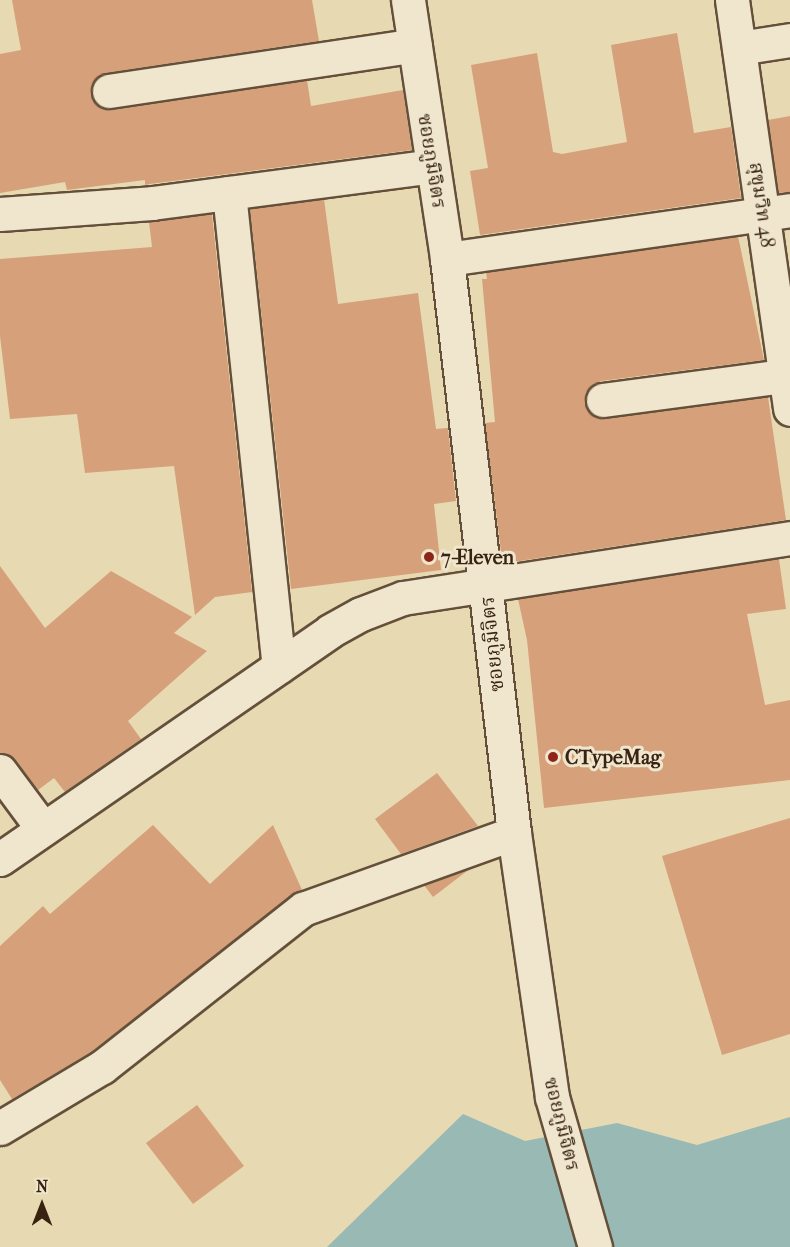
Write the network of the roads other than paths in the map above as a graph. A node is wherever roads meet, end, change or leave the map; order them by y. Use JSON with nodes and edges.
{"nodes":[{"id":1,"x":408,"y":0,"type":"edge"},
{"id":2,"x":732,"y":0,"type":"edge"},
{"id":3,"x":790,"y":40,"type":"edge"},
{"id":4,"x":415,"y":45,"type":"junction"},
{"id":5,"x":739,"y":48,"type":"junction"},
{"id":6,"x":110,"y":91,"type":"dead end"},
{"id":7,"x":433,"y":166,"type":"junction"},
{"id":8,"x":229,"y":193,"type":"junction"},
{"id":9,"x":777,"y":212,"type":"edge"},
{"id":10,"x":0,"y":214,"type":"edge"},
{"id":11,"x":447,"y":259,"type":"junction"},
{"id":12,"x":788,"y":375,"type":"edge"},
{"id":13,"x":603,"y":400,"type":"dead end"},
{"id":14,"x":790,"y":409,"type":"edge"},
{"id":15,"x":790,"y":538,"type":"edge"},
{"id":16,"x":486,"y":584,"type":"junction"},
{"id":17,"x":279,"y":666,"type":"junction"},
{"id":18,"x":0,"y":771,"type":"edge"},
{"id":19,"x":43,"y":829,"type":"junction"},
{"id":20,"x":514,"y":833,"type":"junction"},
{"id":21,"x":0,"y":858,"type":"edge"},
{"id":22,"x":0,"y":1128,"type":"edge"},
{"id":23,"x":595,"y":1247,"type":"edge"}],
"edges":[{"from":1,"to":4,"type":"street","name":"ซอยภูมิจิตร"},
{"from":2,"to":5,"type":"street","name":"สุขุมวิท 48"},
{"from":3,"to":5,"type":"street"},
{"from":4,"to":6,"type":"street"},
{"from":4,"to":7,"type":"street","name":"ซอยภูมิจิตร"},
{"from":5,"to":9,"type":"street","name":"สุขุมวิท 48"},
{"from":7,"to":8,"type":"street"},
{"from":7,"to":11,"type":"street","name":"ซอยภูมิจิตร"},
{"from":8,"to":10,"type":"street"},
{"from":8,"to":17,"type":"street"},
{"from":9,"to":11,"type":"street"},
{"from":9,"to":12,"type":"street","name":"สุขุมวิท 48"},
{"from":11,"to":16,"type":"street","name":"ซอยภูมิจิตร"},
{"from":12,"to":13,"type":"street"},
{"from":12,"to":14,"type":"street","name":"สุขุมวิท 48"},
{"from":15,"to":16,"type":"street"},
{"from":16,"to":17,"type":"street"},
{"from":16,"to":20,"type":"street","name":"ซอยภูมิจิตร"},
{"from":17,"to":19,"type":"street"},
{"from":18,"to":19,"type":"street"},
{"from":19,"to":21,"type":"street"},
{"from":20,"to":22,"type":"street"},
{"from":20,"to":23,"type":"street","name":"ซอยภูมิจิตร"}]}
